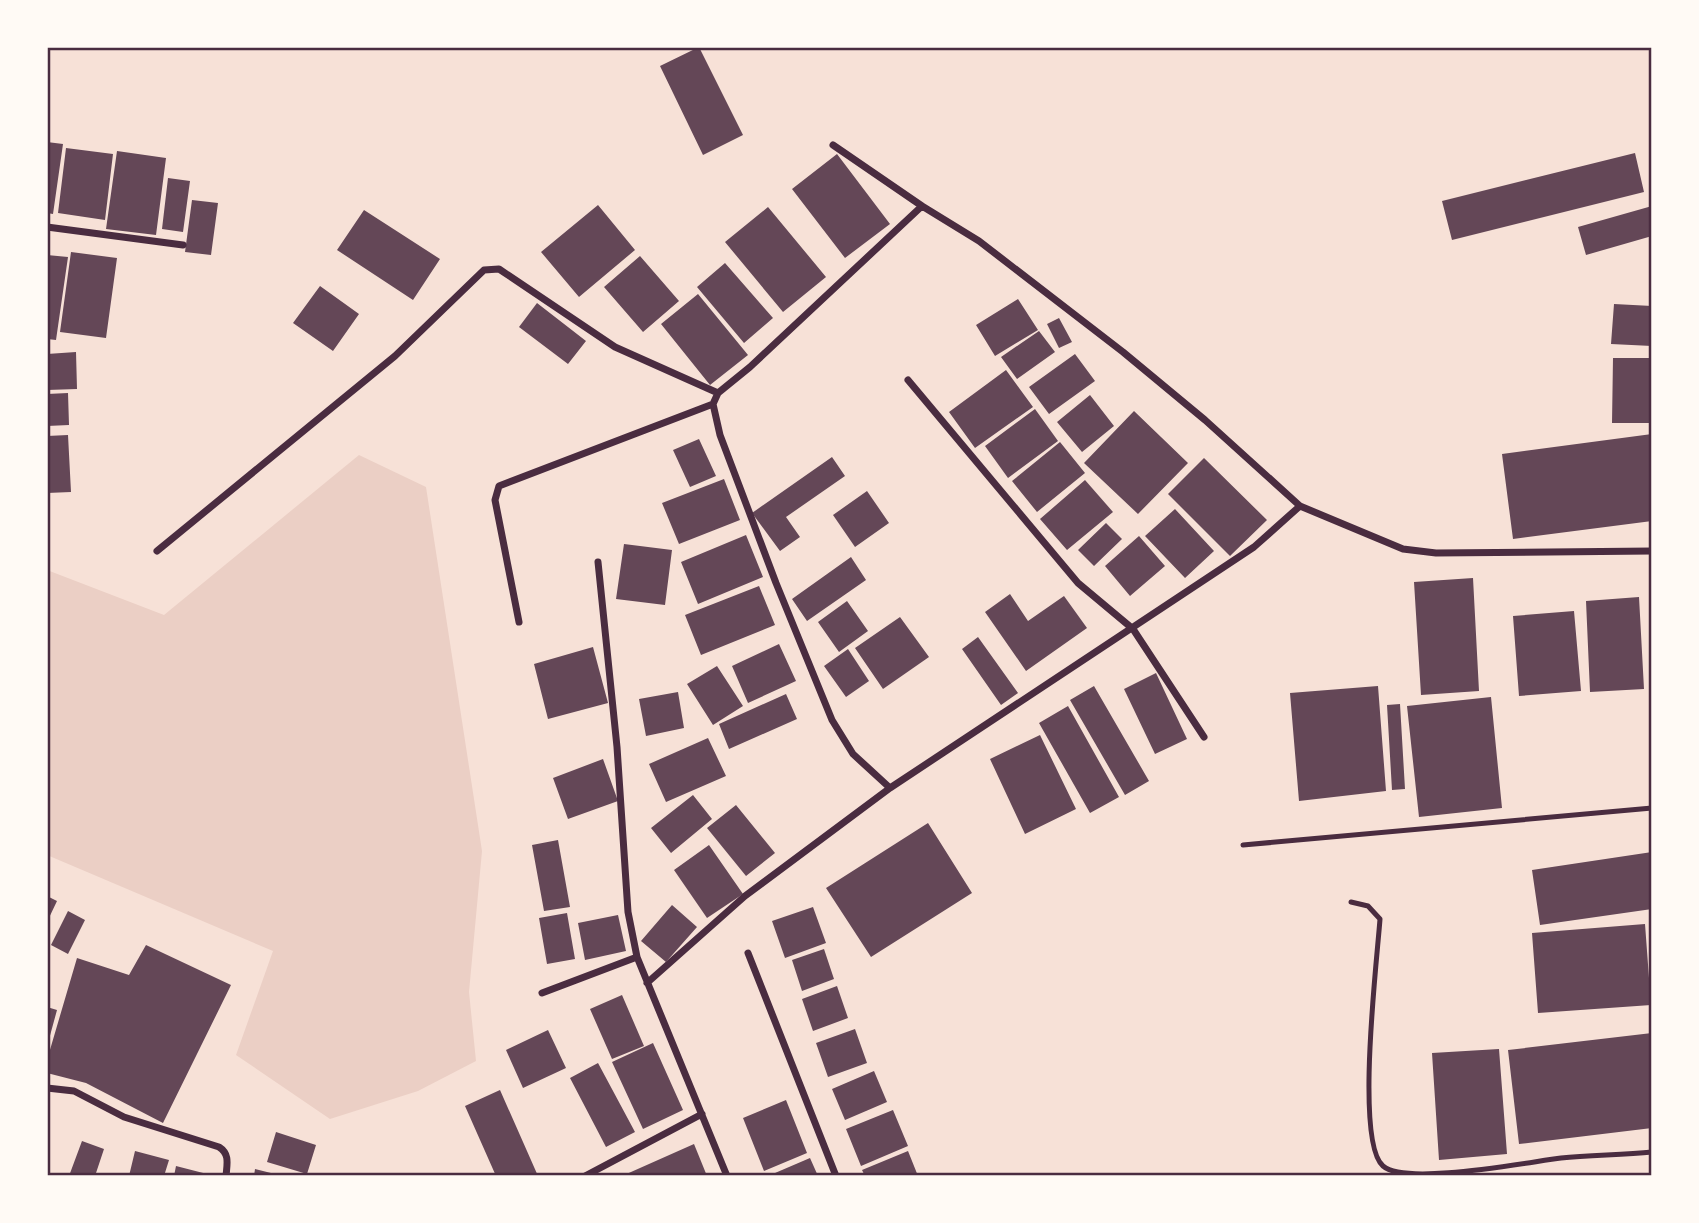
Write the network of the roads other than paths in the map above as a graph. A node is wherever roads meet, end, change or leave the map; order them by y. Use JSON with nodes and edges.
{"nodes":[{"id":1,"x":833,"y":145,"type":"dead end"},
{"id":2,"x":922,"y":206,"type":"junction"},
{"id":3,"x":47,"y":227,"type":"edge"},
{"id":4,"x":183,"y":245,"type":"dead end"},
{"id":5,"x":908,"y":380,"type":"dead end"},
{"id":6,"x":718,"y":393,"type":"junction"},
{"id":7,"x":713,"y":404,"type":"junction"},
{"id":8,"x":1300,"y":506,"type":"junction"},
{"id":9,"x":158,"y":551,"type":"dead end"},
{"id":10,"x":1652,"y":551,"type":"edge"},
{"id":11,"x":598,"y":562,"type":"dead end"},
{"id":12,"x":519,"y":622,"type":"dead end"},
{"id":13,"x":1133,"y":629,"type":"junction"},
{"id":14,"x":1204,"y":737,"type":"dead end"},
{"id":15,"x":890,"y":788,"type":"junction"},
{"id":16,"x":1652,"y":808,"type":"edge"},
{"id":17,"x":1243,"y":845,"type":"dead end"},
{"id":18,"x":1351,"y":902,"type":"dead end"},
{"id":19,"x":748,"y":953,"type":"dead end"},
{"id":20,"x":637,"y":957,"type":"junction"},
{"id":21,"x":647,"y":983,"type":"junction"},
{"id":22,"x":542,"y":993,"type":"dead end"},
{"id":23,"x":47,"y":1088,"type":"edge"},
{"id":24,"x":702,"y":1114,"type":"junction"},
{"id":25,"x":1652,"y":1152,"type":"edge"},
{"id":26,"x":226,"y":1176,"type":"edge"},
{"id":27,"x":585,"y":1176,"type":"edge"},
{"id":28,"x":727,"y":1176,"type":"edge"},
{"id":29,"x":836,"y":1176,"type":"edge"}],
"edges":[{"from":1,"to":2,"type":"street"},
{"from":2,"to":6,"type":"street"},
{"from":2,"to":8,"type":"street"},
{"from":3,"to":4,"type":"street"},
{"from":5,"to":13,"type":"street"},
{"from":6,"to":7,"type":"street"},
{"from":6,"to":9,"type":"street"},
{"from":7,"to":12,"type":"street"},
{"from":7,"to":15,"type":"street"},
{"from":8,"to":10,"type":"street"},
{"from":8,"to":13,"type":"street"},
{"from":11,"to":20,"type":"street"},
{"from":13,"to":14,"type":"street"},
{"from":13,"to":15,"type":"street"},
{"from":15,"to":21,"type":"street"},
{"from":16,"to":17,"type":"lane"},
{"from":18,"to":25,"type":"lane"},
{"from":19,"to":29,"type":"street"},
{"from":20,"to":21,"type":"street"},
{"from":20,"to":22,"type":"street"},
{"from":21,"to":24,"type":"street"},
{"from":23,"to":26,"type":"street"},
{"from":24,"to":27,"type":"street"},
{"from":24,"to":28,"type":"street"}]}
